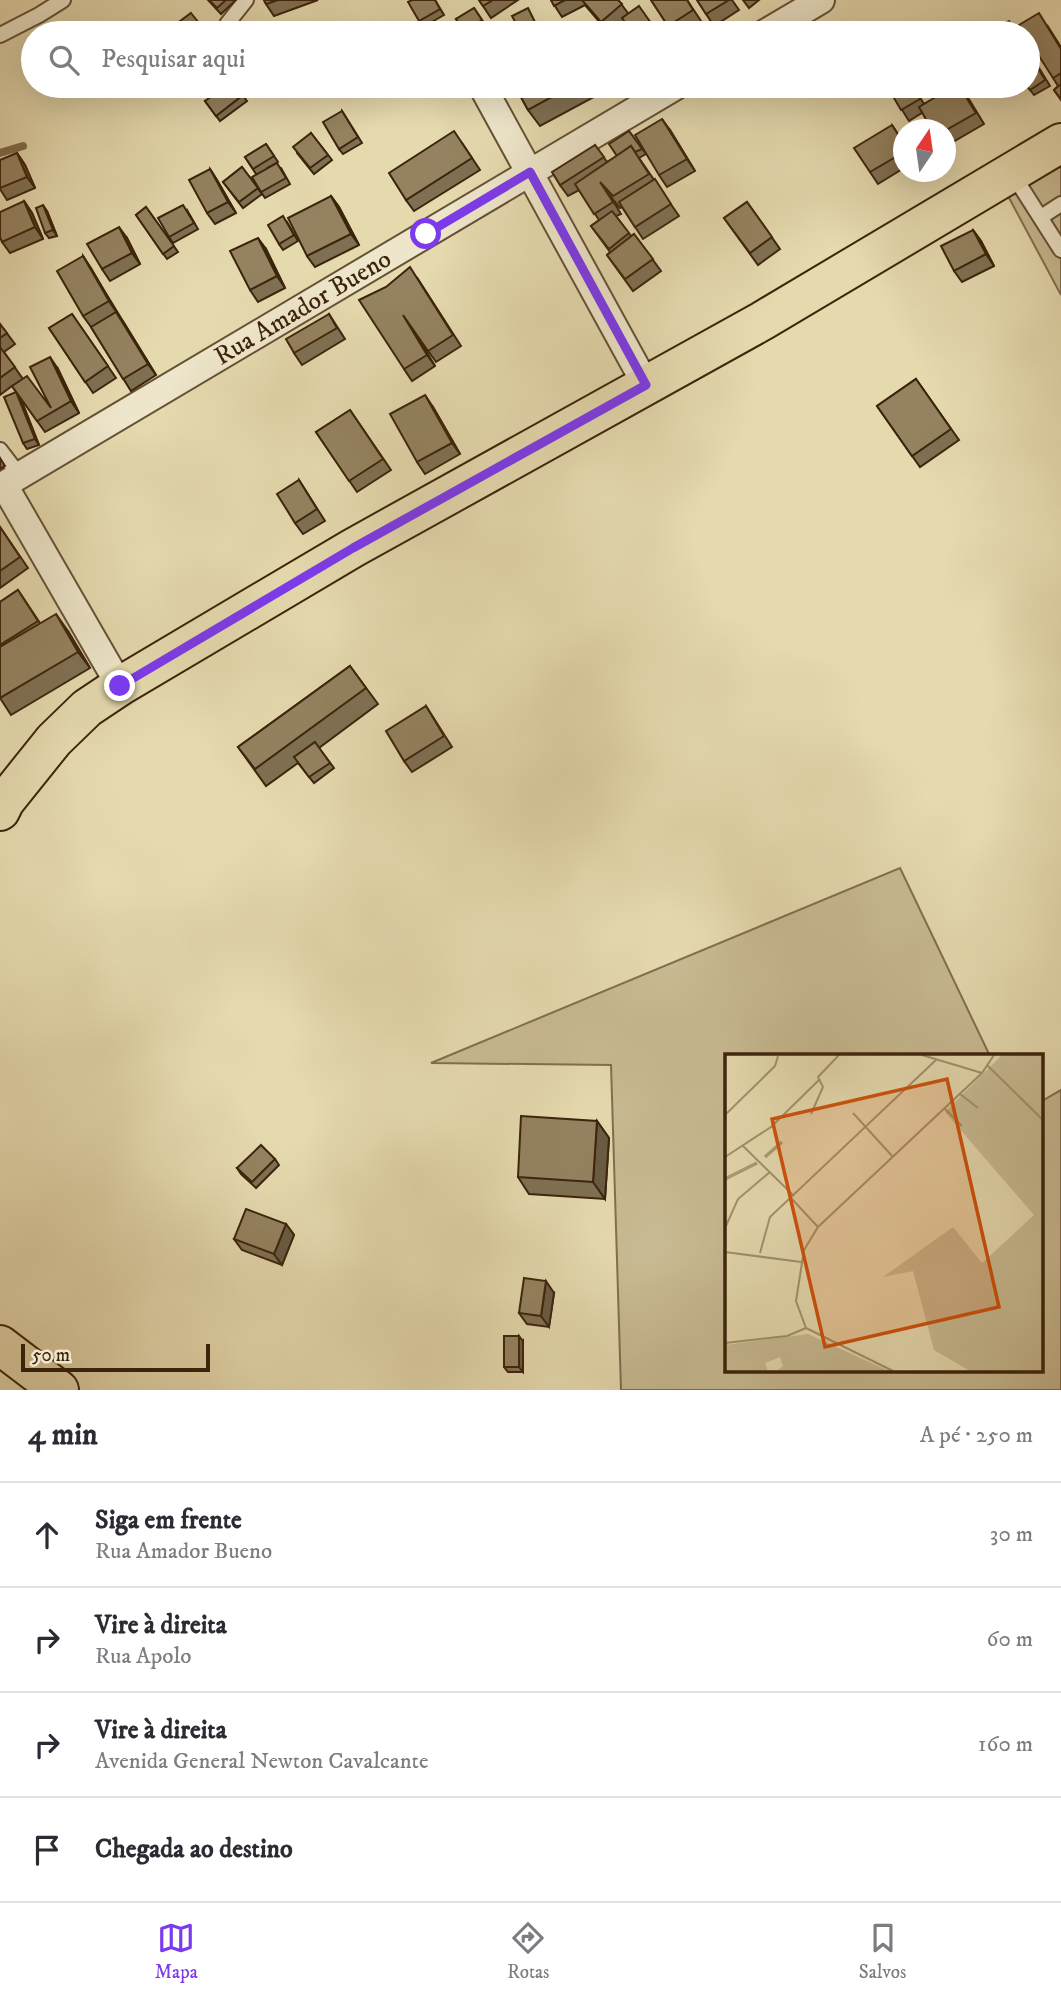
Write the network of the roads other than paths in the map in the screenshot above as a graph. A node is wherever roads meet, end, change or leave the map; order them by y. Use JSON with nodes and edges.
{"nodes":[{"id":1,"x":64,"y":0,"type":"edge"},
{"id":2,"x":246,"y":0,"type":"edge"},
{"id":3,"x":821,"y":0,"type":"edge"},
{"id":4,"x":28,"y":21,"type":"edge"},
{"id":5,"x":228,"y":21,"type":"edge"},
{"id":6,"x":785,"y":21,"type":"edge"},
{"id":7,"x":21,"y":24,"type":"edge"},
{"id":8,"x":0,"y":35,"type":"edge"},
{"id":9,"x":489,"y":98,"type":"edge"},
{"id":10,"x":656,"y":98,"type":"edge"},
{"id":11,"x":1061,"y":143,"type":"edge"},
{"id":12,"x":530,"y":172,"type":"junction"},
{"id":13,"x":1011,"y":172,"type":"junction"},
{"id":14,"x":1061,"y":204,"type":"edge"},
{"id":15,"x":1041,"y":217,"type":"junction"},
{"id":16,"x":1061,"y":250,"type":"edge"},
{"id":17,"x":646,"y":385,"type":"junction"},
{"id":18,"x":0,"y":450,"type":"edge"},
{"id":19,"x":8,"y":483,"type":"edge"},
{"id":20,"x":120,"y":686,"type":"junction"},
{"id":21,"x":0,"y":811,"type":"edge"},
{"id":22,"x":0,"y":1345,"type":"edge"},
{"id":23,"x":59,"y":1390,"type":"edge"}],
"edges":[{"from":1,"to":4,"type":"lane"},
{"from":2,"to":5,"type":"lane"},
{"from":3,"to":6,"type":"street"},
{"from":7,"to":8,"type":"lane"},
{"from":9,"to":12,"type":"street"},
{"from":10,"to":12,"type":"street","name":"Rua Amador Bueno"},
{"from":11,"to":13,"type":"main road"},
{"from":12,"to":17,"type":"street"},
{"from":12,"to":19,"type":"street","name":"Rua Amador Bueno"},
{"from":13,"to":15,"type":"lane"},
{"from":13,"to":17,"type":"main road"},
{"from":14,"to":15,"type":"lane"},
{"from":15,"to":16,"type":"lane"},
{"from":17,"to":20,"type":"main road"},
{"from":18,"to":19,"type":"lane"},
{"from":19,"to":20,"type":"street"},
{"from":20,"to":21,"type":"main road"},
{"from":22,"to":23,"type":"main road"}]}
